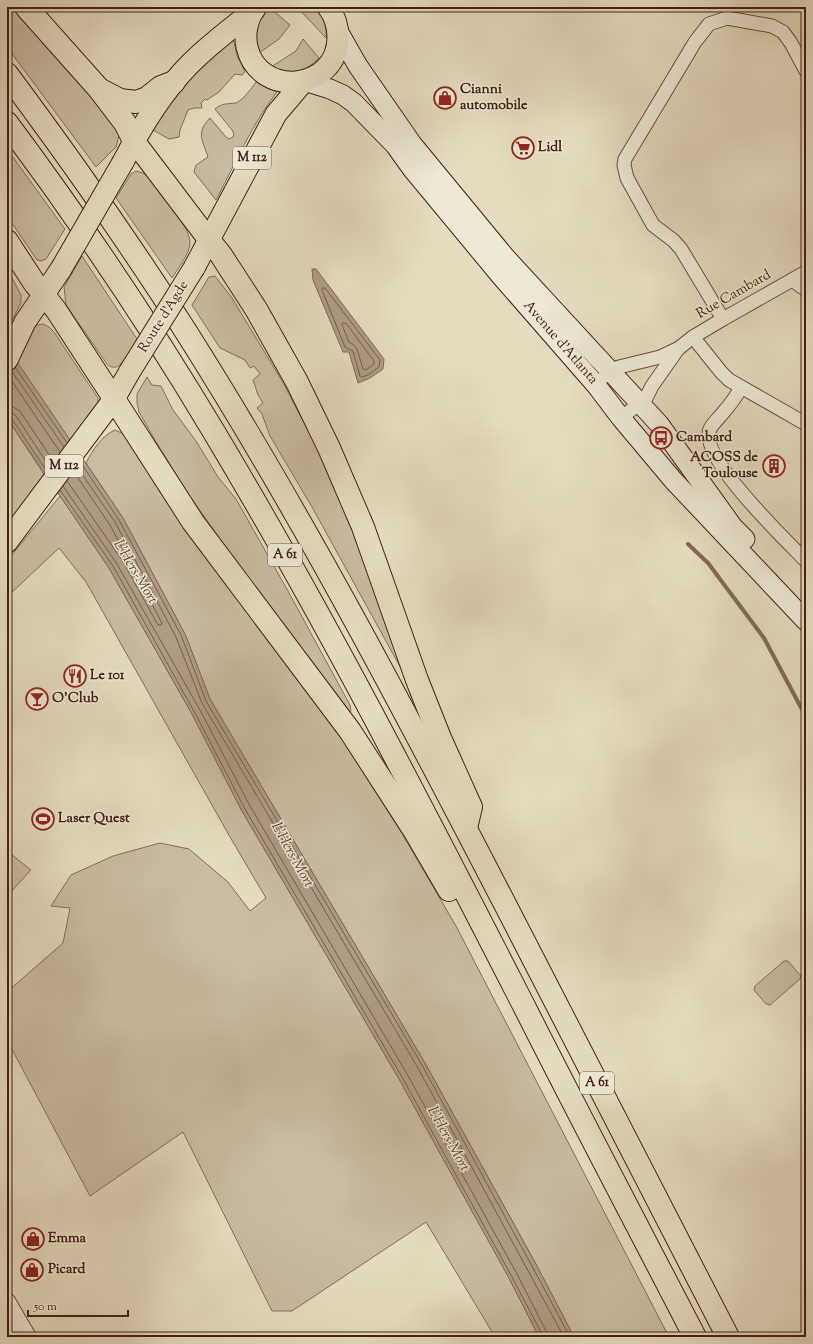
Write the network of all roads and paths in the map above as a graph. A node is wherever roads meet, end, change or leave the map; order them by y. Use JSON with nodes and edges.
{"nodes":[{"id":1,"x":26,"y":7,"type":"edge"},
{"id":2,"x":328,"y":7,"type":"edge"},
{"id":3,"x":343,"y":7,"type":"edge"},
{"id":4,"x":255,"y":8,"type":"edge"},
{"id":5,"x":338,"y":31,"type":"junction"},
{"id":6,"x":806,"y":71,"type":"edge"},
{"id":7,"x":7,"y":74,"type":"edge"},
{"id":8,"x":304,"y":81,"type":"junction"},
{"id":9,"x":174,"y":82,"type":"junction"},
{"id":10,"x":99,"y":89,"type":"junction"},
{"id":11,"x":7,"y":123,"type":"edge"},
{"id":12,"x":134,"y":141,"type":"junction"},
{"id":13,"x":209,"y":240,"type":"junction"},
{"id":14,"x":7,"y":241,"type":"edge"},
{"id":15,"x":806,"y":272,"type":"edge"},
{"id":16,"x":792,"y":280,"type":"junction"},
{"id":17,"x":806,"y":290,"type":"edge"},
{"id":18,"x":44,"y":293,"type":"junction"},
{"id":19,"x":723,"y":319,"type":"junction"},
{"id":20,"x":693,"y":337,"type":"junction"},
{"id":21,"x":679,"y":348,"type":"junction"},
{"id":22,"x":7,"y":360,"type":"edge"},
{"id":23,"x":611,"y":371,"type":"junction"},
{"id":24,"x":596,"y":385,"type":"junction"},
{"id":25,"x":741,"y":387,"type":"junction"},
{"id":26,"x":114,"y":399,"type":"junction"},
{"id":27,"x":640,"y":403,"type":"junction"},
{"id":28,"x":621,"y":418,"type":"junction"},
{"id":29,"x":806,"y":424,"type":"edge"},
{"id":30,"x":7,"y":542,"type":"edge"},
{"id":31,"x":806,"y":561,"type":"edge"},
{"id":32,"x":806,"y":604,"type":"edge"},
{"id":33,"x":806,"y":622,"type":"edge"},
{"id":34,"x":466,"y":829,"type":"junction"},
{"id":35,"x":526,"y":1011,"type":"junction"},
{"id":36,"x":7,"y":1300,"type":"edge"},
{"id":37,"x":7,"y":1324,"type":"edge"},
{"id":38,"x":14,"y":1337,"type":"edge"},
{"id":39,"x":28,"y":1337,"type":"edge"},
{"id":40,"x":695,"y":1337,"type":"edge"},
{"id":41,"x":728,"y":1337,"type":"edge"}],
"edges":[{"from":1,"to":10,"type":"highway"},
{"from":2,"to":5,"type":"main road"},
{"from":3,"to":5,"type":"main road"},
{"from":4,"to":8,"type":"main road"},
{"from":4,"to":9,"type":"main road"},
{"from":5,"to":8,"type":"main road"},
{"from":5,"to":23,"type":"main road","name":"Avenue d'Atlanta"},
{"from":6,"to":19,"type":"street"},
{"from":7,"to":34,"type":"highway","number":"A 61"},
{"from":8,"to":13,"type":"main road","name":"Route d'Agde","number":"M 112"},
{"from":8,"to":24,"type":"main road","name":"Avenue d'Atlanta"},
{"from":9,"to":10,"type":"highway"},
{"from":9,"to":12,"type":"main road"},
{"from":10,"to":12,"type":"highway"},
{"from":11,"to":35,"type":"highway","number":"A 61"},
{"from":12,"to":13,"type":"main road"},
{"from":12,"to":18,"type":"main road","bridge":true},
{"from":13,"to":26,"type":"main road","name":"Route d'Agde","number":"M 112","bridge":true},
{"from":13,"to":34,"type":"highway"},
{"from":14,"to":18,"type":"highway"},
{"from":15,"to":16,"type":"street","name":"Rue Cambard"},
{"from":16,"to":17,"type":"street"},
{"from":16,"to":19,"type":"street","name":"Rue Cambard"},
{"from":18,"to":22,"type":"main road"},
{"from":18,"to":26,"type":"main road"},
{"from":19,"to":20,"type":"street","name":"Rue Cambard"},
{"from":20,"to":21,"type":"street","name":"Rue Cambard"},
{"from":20,"to":25,"type":"street"},
{"from":21,"to":23,"type":"street","name":"Rue Cambard"},
{"from":21,"to":27,"type":"street","name":"Rue Cambard"},
{"from":23,"to":24,"type":"street","name":"Rue Cambard"},
{"from":23,"to":27,"type":"main road","name":"Avenue d'Atlanta"},
{"from":24,"to":28,"type":"main road","name":"Avenue d'Atlanta"},
{"from":25,"to":29,"type":"street"},
{"from":25,"to":31,"type":"street"},
{"from":26,"to":30,"type":"main road","name":"Route d'Agde","number":"M 112"},
{"from":26,"to":35,"type":"highway"},
{"from":27,"to":28,"type":"street","name":"Rue Cambard"},
{"from":27,"to":32,"type":"main road","name":"Avenue d'Atlanta"},
{"from":28,"to":33,"type":"main road","name":"Avenue d'Atlanta"},
{"from":34,"to":41,"type":"highway","number":"A 61"},
{"from":35,"to":40,"type":"highway","number":"A 61"},
{"from":36,"to":39,"type":"street"},
{"from":37,"to":38,"type":"street"}]}
